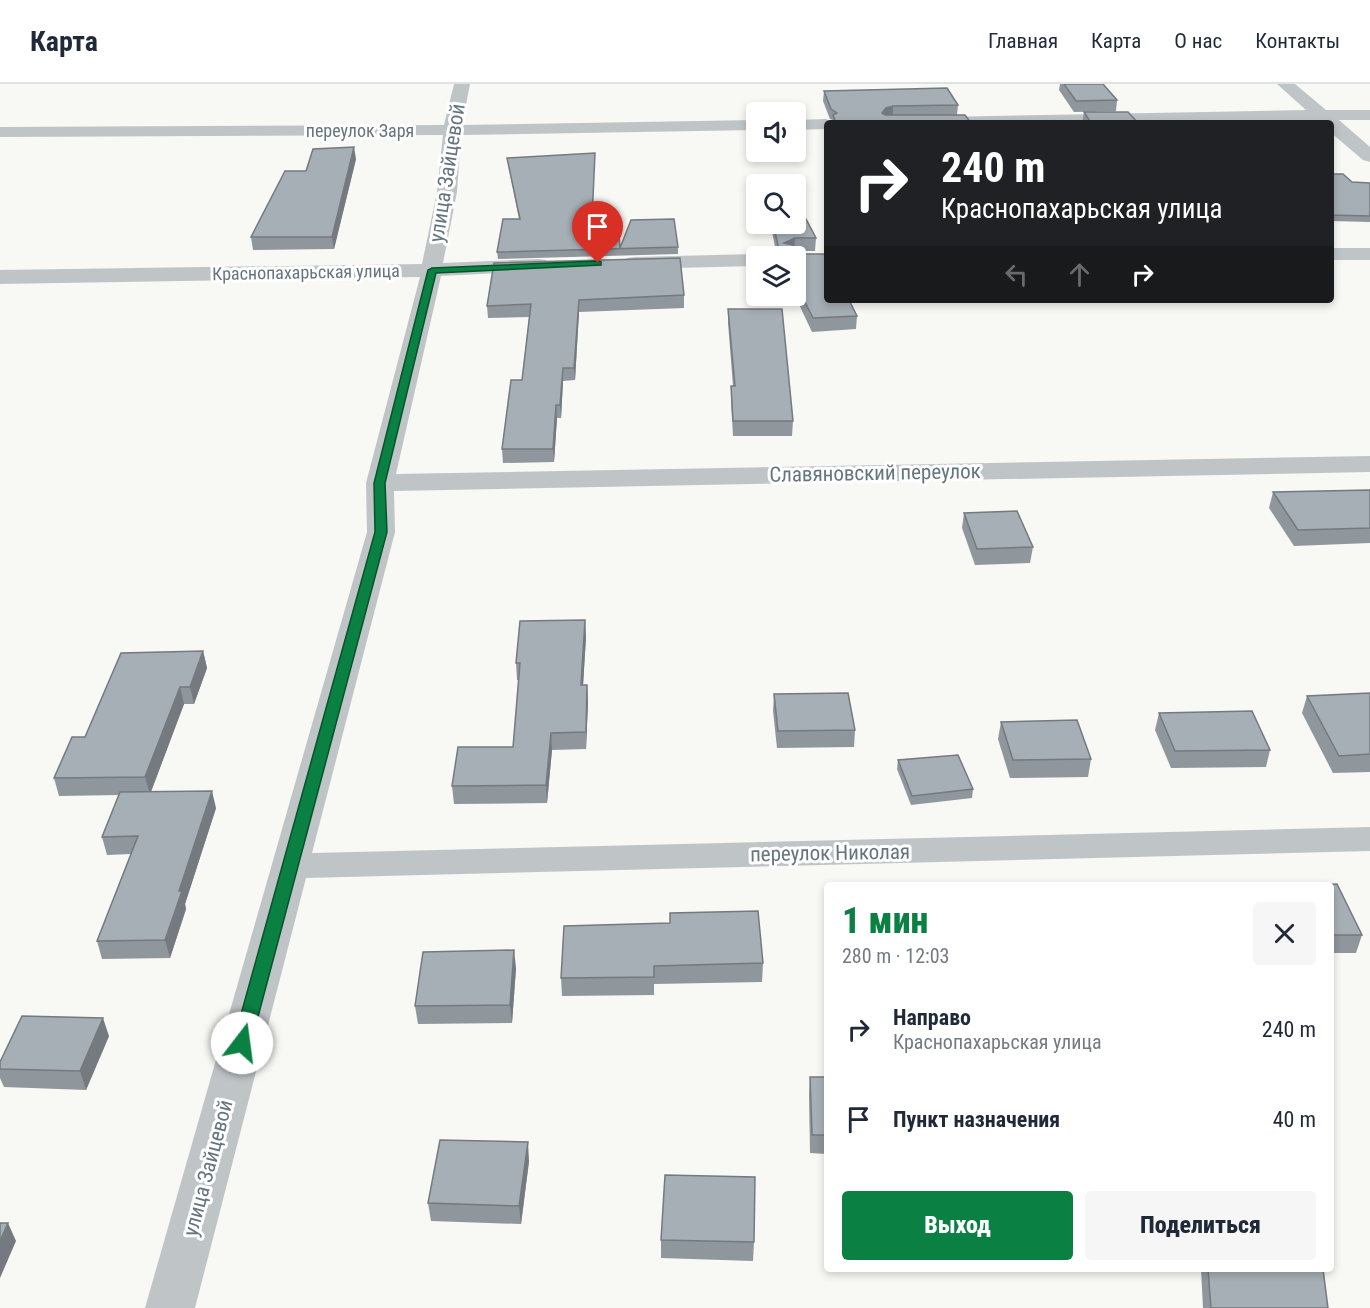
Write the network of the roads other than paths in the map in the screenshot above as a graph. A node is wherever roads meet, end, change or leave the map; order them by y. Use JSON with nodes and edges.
{"nodes":[{"id":1,"x":462,"y":84,"type":"edge"},
{"id":2,"x":1285,"y":84,"type":"edge"},
{"id":3,"x":1370,"y":115,"type":"edge"},
{"id":4,"x":1326,"y":116,"type":"junction"},
{"id":5,"x":1017,"y":120,"type":"edge"},
{"id":6,"x":1330,"y":120,"type":"edge"},
{"id":7,"x":1334,"y":123,"type":"edge"},
{"id":8,"x":824,"y":124,"type":"edge"},
{"id":9,"x":746,"y":125,"type":"edge"},
{"id":10,"x":806,"y":125,"type":"edge"},
{"id":11,"x":452,"y":130,"type":"junction"},
{"id":12,"x":0,"y":132,"type":"edge"},
{"id":13,"x":1370,"y":156,"type":"edge"},
{"id":14,"x":1334,"y":254,"type":"edge"},
{"id":15,"x":1370,"y":254,"type":"edge"},
{"id":16,"x":746,"y":260,"type":"edge"},
{"id":17,"x":614,"y":263,"type":"edge"},
{"id":18,"x":554,"y":264,"type":"edge"},
{"id":19,"x":432,"y":270,"type":"junction"},
{"id":20,"x":0,"y":278,"type":"edge"},
{"id":21,"x":1370,"y":464,"type":"edge"},
{"id":22,"x":380,"y":483,"type":"junction"},
{"id":23,"x":1370,"y":839,"type":"edge"},
{"id":24,"x":290,"y":866,"type":"junction"},
{"id":25,"x":170,"y":1308,"type":"edge"}],
"edges":[{"from":1,"to":11,"type":"street","name":"улица Зайцевой"},
{"from":2,"to":4,"type":"street"},
{"from":3,"to":4,"type":"street"},
{"from":4,"to":5,"type":"street"},
{"from":4,"to":6,"type":"street"},
{"from":7,"to":13,"type":"street"},
{"from":8,"to":10,"type":"street"},
{"from":9,"to":11,"type":"street","name":"переулок Заря"},
{"from":11,"to":12,"type":"street","name":"переулок Заря"},
{"from":11,"to":19,"type":"street","name":"улица Зайцевой"},
{"from":14,"to":15,"type":"street"},
{"from":16,"to":17,"type":"street"},
{"from":18,"to":19,"type":"street","name":"Краснопахарьская улица"},
{"from":19,"to":20,"type":"street","name":"Краснопахарьская улица"},
{"from":19,"to":22,"type":"street","name":"улица Зайцевой"},
{"from":21,"to":22,"type":"street","name":"Славяновский переулок"},
{"from":22,"to":24,"type":"street","name":"улица Зайцевой"},
{"from":23,"to":24,"type":"street","name":"переулок Николая"},
{"from":24,"to":25,"type":"street","name":"улица Зайцевой"}]}
